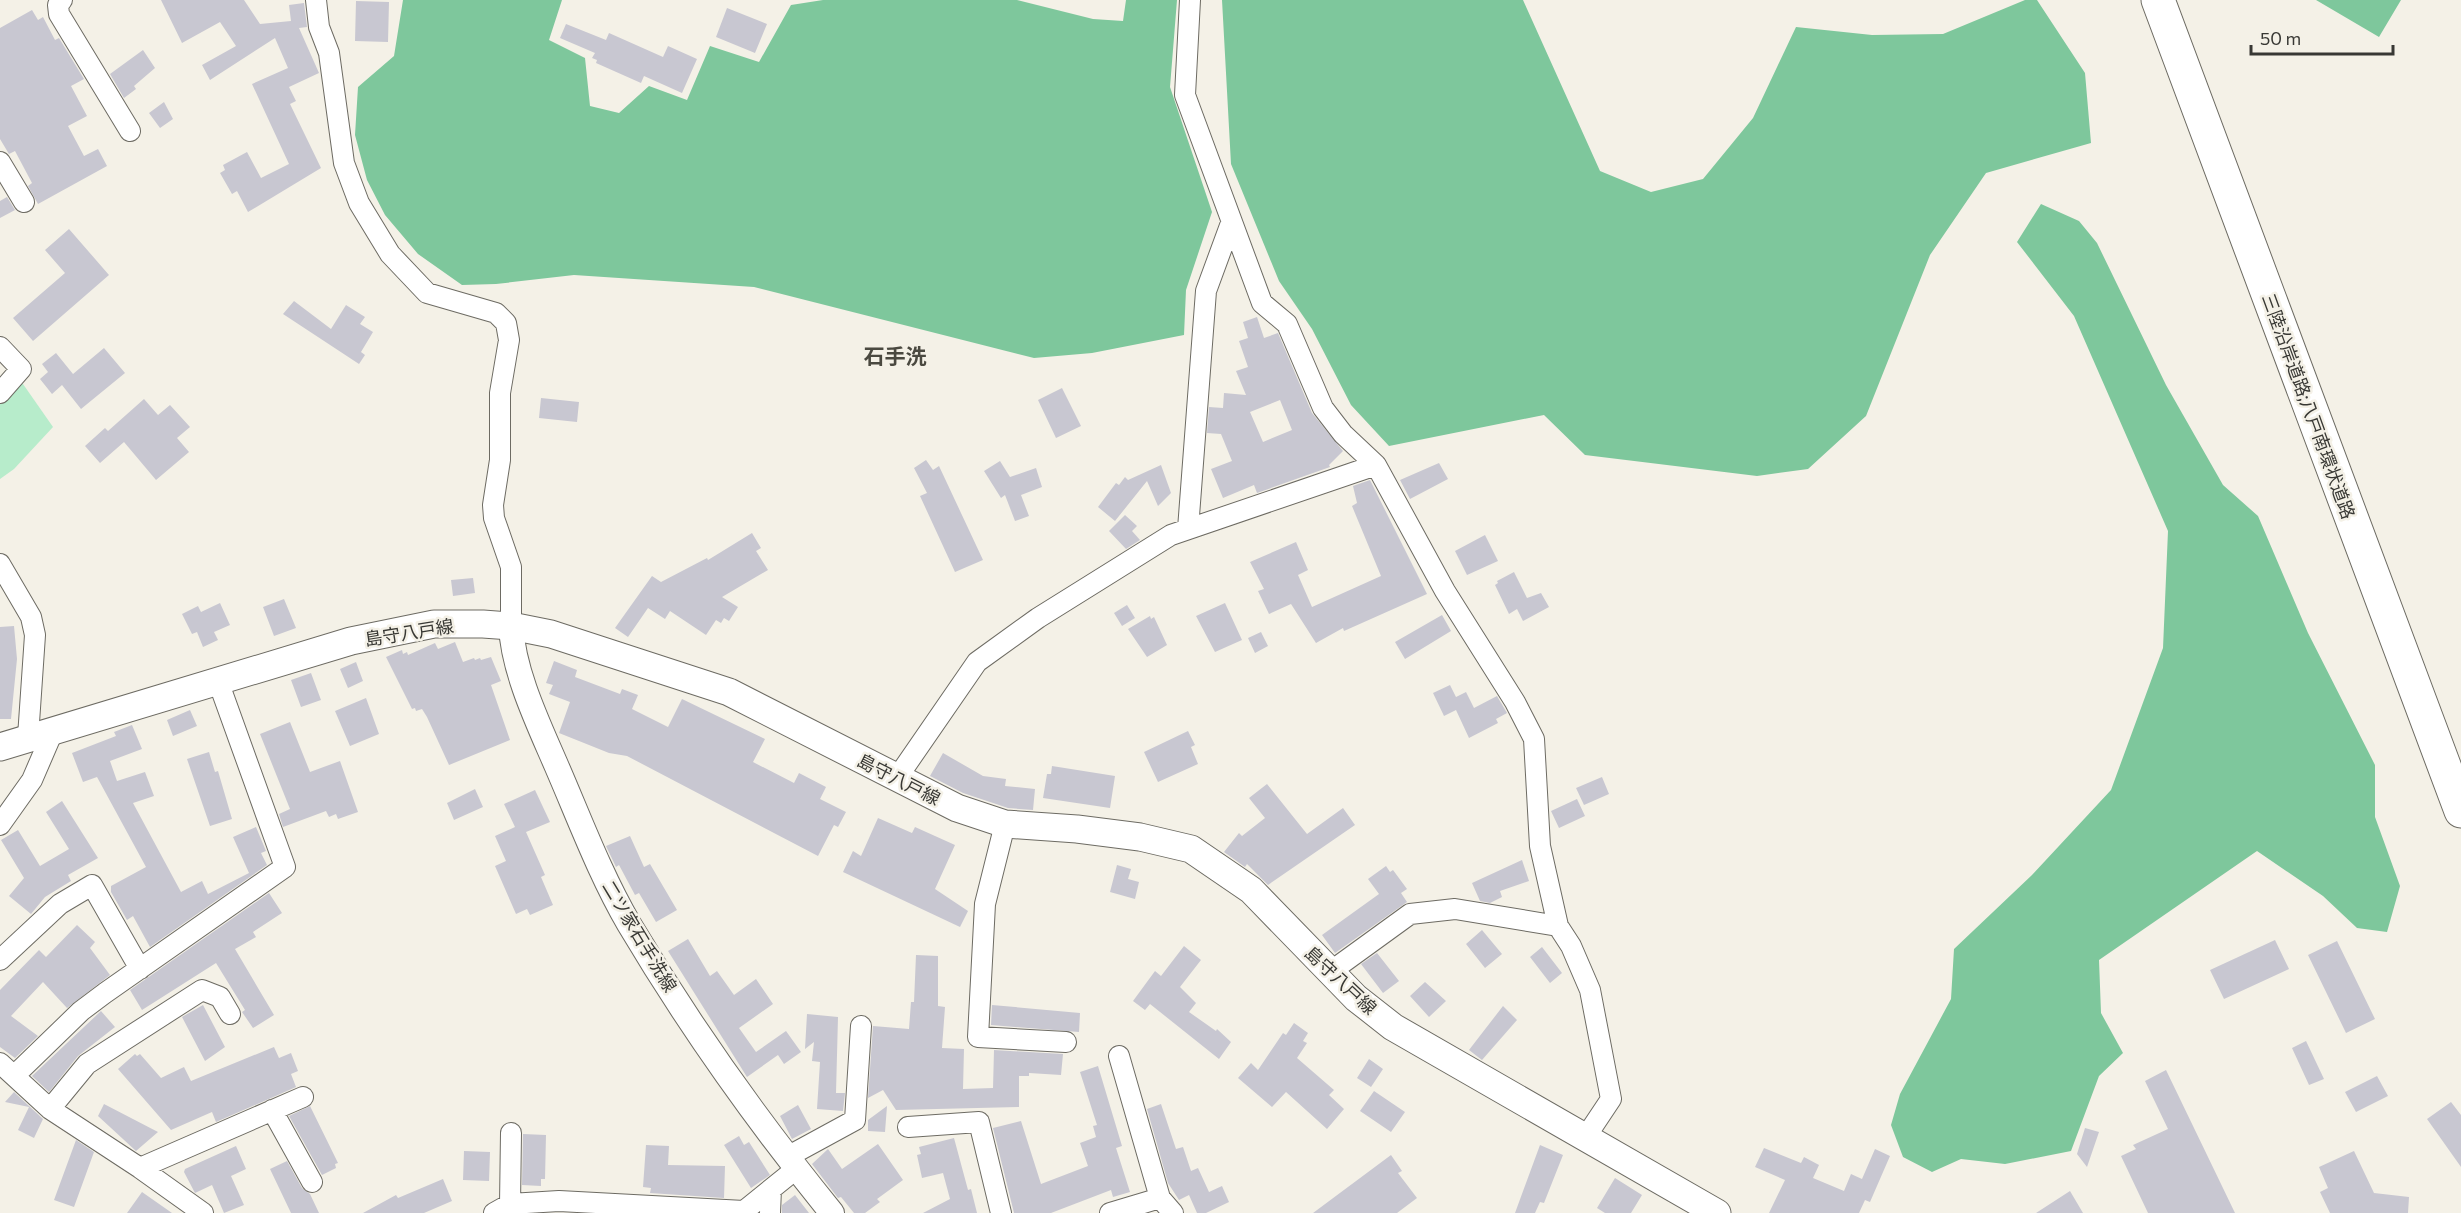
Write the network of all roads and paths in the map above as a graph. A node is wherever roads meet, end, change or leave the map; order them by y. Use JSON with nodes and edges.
{"nodes":[{"id":1,"x":62,"y":0,"type":"edge"},
{"id":2,"x":316,"y":0,"type":"edge"},
{"id":3,"x":1190,"y":0,"type":"edge"},
{"id":4,"x":2158,"y":0,"type":"edge"},
{"id":5,"x":130,"y":131,"type":"dead end"},
{"id":6,"x":0,"y":162,"type":"edge"},
{"id":7,"x":24,"y":202,"type":"dead end"},
{"id":8,"x":1231,"y":223,"type":"junction"},
{"id":9,"x":0,"y":347,"type":"edge"},
{"id":10,"x":0,"y":393,"type":"edge"},
{"id":11,"x":1376,"y":465,"type":"junction"},
{"id":12,"x":1188,"y":529,"type":"junction"},
{"id":13,"x":0,"y":564,"type":"edge"},
{"id":14,"x":511,"y":626,"type":"junction"},
{"id":15,"x":218,"y":681,"type":"junction"},
{"id":16,"x":54,"y":729,"type":"junction"},
{"id":17,"x":28,"y":737,"type":"junction"},
{"id":18,"x":0,"y":747,"type":"edge"},
{"id":19,"x":897,"y":778,"type":"junction"},
{"id":20,"x":2461,"y":811,"type":"edge"},
{"id":21,"x":1005,"y":824,"type":"junction"},
{"id":22,"x":0,"y":825,"type":"edge"},
{"id":23,"x":1558,"y":926,"type":"junction"},
{"id":24,"x":1,"y":958,"type":"edge"},
{"id":25,"x":140,"y":969,"type":"junction"},
{"id":26,"x":1330,"y":972,"type":"junction"},
{"id":27,"x":230,"y":1014,"type":"dead end"},
{"id":28,"x":861,"y":1026,"type":"dead end"},
{"id":29,"x":1066,"y":1042,"type":"dead end"},
{"id":30,"x":1119,"y":1056,"type":"dead end"},
{"id":31,"x":7,"y":1069,"type":"edge"},
{"id":32,"x":303,"y":1097,"type":"dead end"},
{"id":33,"x":50,"y":1109,"type":"junction"},
{"id":34,"x":272,"y":1110,"type":"junction"},
{"id":35,"x":908,"y":1127,"type":"dead end"},
{"id":36,"x":511,"y":1133,"type":"dead end"},
{"id":37,"x":1585,"y":1138,"type":"junction"},
{"id":38,"x":792,"y":1163,"type":"junction"},
{"id":39,"x":140,"y":1168,"type":"junction"},
{"id":40,"x":312,"y":1182,"type":"dead end"},
{"id":41,"x":771,"y":1189,"type":"junction"},
{"id":42,"x":1166,"y":1206,"type":"edge"},
{"id":43,"x":502,"y":1208,"type":"edge"},
{"id":44,"x":203,"y":1213,"type":"edge"},
{"id":45,"x":770,"y":1213,"type":"edge"},
{"id":46,"x":832,"y":1213,"type":"edge"},
{"id":47,"x":1001,"y":1213,"type":"edge"},
{"id":48,"x":1110,"y":1213,"type":"edge"},
{"id":49,"x":1717,"y":1213,"type":"edge"}],
"edges":[{"from":1,"to":5,"type":"street"},
{"from":2,"to":14,"type":"street"},
{"from":3,"to":8,"type":"street"},
{"from":4,"to":20,"type":"highway","name":"三陸沿岸道路;八戸南環状道路"},
{"from":6,"to":7,"type":"street"},
{"from":8,"to":11,"type":"street"},
{"from":8,"to":12,"type":"street"},
{"from":9,"to":10,"type":"street"},
{"from":11,"to":12,"type":"street"},
{"from":11,"to":23,"type":"street"},
{"from":12,"to":19,"type":"street"},
{"from":13,"to":17,"type":"street"},
{"from":14,"to":15,"type":"main road","name":"島守八戸線"},
{"from":14,"to":19,"type":"main road","name":"島守八戸線"},
{"from":14,"to":38,"type":"street","name":"二ツ家石手洗線"},
{"from":15,"to":16,"type":"main road","name":"島守八戸線"},
{"from":15,"to":25,"type":"street"},
{"from":16,"to":17,"type":"main road","name":"島守八戸線"},
{"from":16,"to":22,"type":"street"},
{"from":17,"to":18,"type":"main road","name":"島守八戸線"},
{"from":19,"to":21,"type":"main road","name":"島守八戸線"},
{"from":21,"to":26,"type":"main road","name":"島守八戸線"},
{"from":21,"to":29,"type":"street"},
{"from":23,"to":26,"type":"street"},
{"from":23,"to":37,"type":"street"},
{"from":24,"to":25,"type":"street"},
{"from":25,"to":31,"type":"street"},
{"from":26,"to":37,"type":"main road","name":"島守八戸線"},
{"from":27,"to":33,"type":"street"},
{"from":28,"to":38,"type":"street"},
{"from":30,"to":42,"type":"street"},
{"from":31,"to":33,"type":"street"},
{"from":32,"to":34,"type":"street"},
{"from":33,"to":39,"type":"street"},
{"from":34,"to":39,"type":"street"},
{"from":34,"to":40,"type":"street"},
{"from":35,"to":47,"type":"street"},
{"from":36,"to":43,"type":"street"},
{"from":37,"to":49,"type":"main road","name":"島守八戸線"},
{"from":38,"to":41,"type":"street"},
{"from":38,"to":46,"type":"street","name":"二ツ家石手洗線"},
{"from":39,"to":44,"type":"street"},
{"from":41,"to":43,"type":"street"},
{"from":41,"to":45,"type":"street"},
{"from":42,"to":48,"type":"street"}]}
